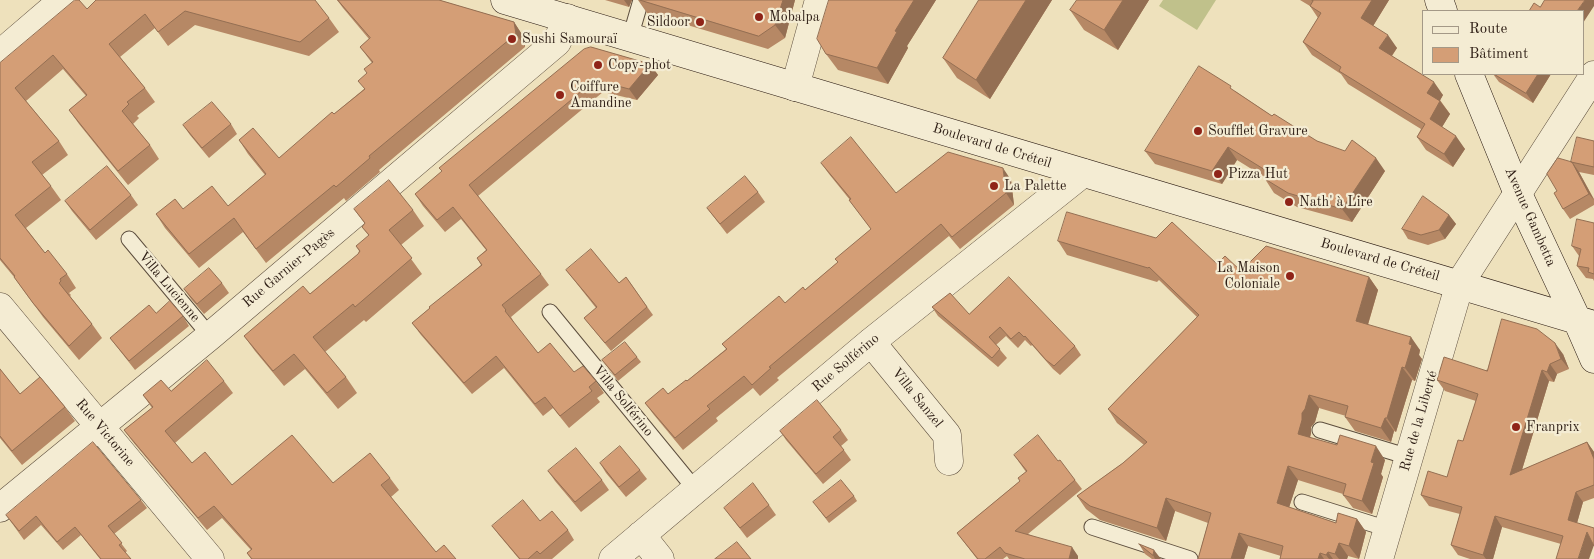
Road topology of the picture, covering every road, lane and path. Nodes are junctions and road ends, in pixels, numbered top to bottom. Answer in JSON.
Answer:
{"nodes":[{"id":1,"x":64,"y":0,"type":"edge"},
{"id":2,"x":505,"y":0,"type":"edge"},
{"id":3,"x":641,"y":0,"type":"edge"},
{"id":4,"x":819,"y":0,"type":"edge"},
{"id":5,"x":567,"y":18,"type":"junction"},
{"id":6,"x":630,"y":38,"type":"junction"},
{"id":7,"x":0,"y":54,"type":"edge"},
{"id":8,"x":1469,"y":75,"type":"edge"},
{"id":9,"x":1594,"y":75,"type":"edge"},
{"id":10,"x":795,"y":87,"type":"junction"},
{"id":11,"x":1083,"y":173,"type":"junction"},
{"id":12,"x":1518,"y":194,"type":"junction"},
{"id":13,"x":129,"y":239,"type":"dead end"},
{"id":14,"x":1460,"y":284,"type":"junction"},
{"id":15,"x":0,"y":307,"type":"edge"},
{"id":16,"x":550,"y":312,"type":"dead end"},
{"id":17,"x":1586,"y":322,"type":"edge"},
{"id":18,"x":210,"y":336,"type":"junction"},
{"id":19,"x":871,"y":342,"type":"junction"},
{"id":20,"x":1594,"y":359,"type":"edge"},
{"id":21,"x":99,"y":426,"type":"junction"},
{"id":22,"x":1320,"y":430,"type":"dead end"},
{"id":23,"x":1409,"y":457,"type":"junction"},
{"id":24,"x":949,"y":461,"type":"dead end"},
{"id":25,"x":695,"y":489,"type":"junction"},
{"id":26,"x":1302,"y":502,"type":"dead end"},
{"id":27,"x":0,"y":508,"type":"edge"},
{"id":28,"x":1092,"y":527,"type":"dead end"},
{"id":29,"x":1388,"y":529,"type":"junction"},
{"id":30,"x":640,"y":535,"type":"junction"},
{"id":31,"x":210,"y":559,"type":"edge"},
{"id":32,"x":613,"y":559,"type":"edge"},
{"id":33,"x":660,"y":559,"type":"edge"},
{"id":34,"x":1190,"y":559,"type":"edge"},
{"id":35,"x":1379,"y":559,"type":"edge"}],
"edges":[{"from":1,"to":7,"type":"street"},
{"from":2,"to":5,"type":"street","name":"Boulevard de Créteil"},
{"from":3,"to":6,"type":"lane"},
{"from":4,"to":10,"type":"street"},
{"from":5,"to":6,"type":"street","name":"Boulevard de Créteil"},
{"from":5,"to":18,"type":"street","name":"Rue Garnier-Pagès"},
{"from":6,"to":10,"type":"street","name":"Boulevard de Créteil"},
{"from":8,"to":12,"type":"street","name":"Avenue Gambetta"},
{"from":9,"to":12,"type":"street","name":"Rue de la Liberté"},
{"from":10,"to":11,"type":"street","name":"Boulevard de Créteil"},
{"from":11,"to":14,"type":"street","name":"Boulevard de Créteil"},
{"from":11,"to":19,"type":"street","name":"Rue Solférino"},
{"from":12,"to":14,"type":"street","name":"Rue de la Liberté"},
{"from":12,"to":17,"type":"street","name":"Avenue Gambetta"},
{"from":13,"to":18,"type":"lane","name":"Villa Lucienne"},
{"from":14,"to":17,"type":"street","name":"Boulevard de Créteil"},
{"from":14,"to":23,"type":"street","name":"Rue de la Liberté"},
{"from":15,"to":21,"type":"street","name":"Rue Victorine"},
{"from":16,"to":25,"type":"lane","name":"Villa Solférino"},
{"from":17,"to":20,"type":"street","name":"Avenue Gambetta"},
{"from":18,"to":21,"type":"street","name":"Rue Garnier-Pagès"},
{"from":19,"to":24,"type":"street","name":"Villa Sanzel"},
{"from":19,"to":25,"type":"street","name":"Rue Solférino"},
{"from":21,"to":27,"type":"street","name":"Rue Garnier-Pagès"},
{"from":21,"to":31,"type":"street","name":"Rue Victorine"},
{"from":22,"to":23,"type":"lane"},
{"from":23,"to":29,"type":"street","name":"Rue de la Liberté"},
{"from":25,"to":30,"type":"street","name":"Rue Solférino"},
{"from":26,"to":29,"type":"lane"},
{"from":28,"to":34,"type":"lane"},
{"from":29,"to":35,"type":"street","name":"Rue de la Liberté"},
{"from":30,"to":32,"type":"street","name":"Rue Solférino"},
{"from":30,"to":33,"type":"street"}]}
